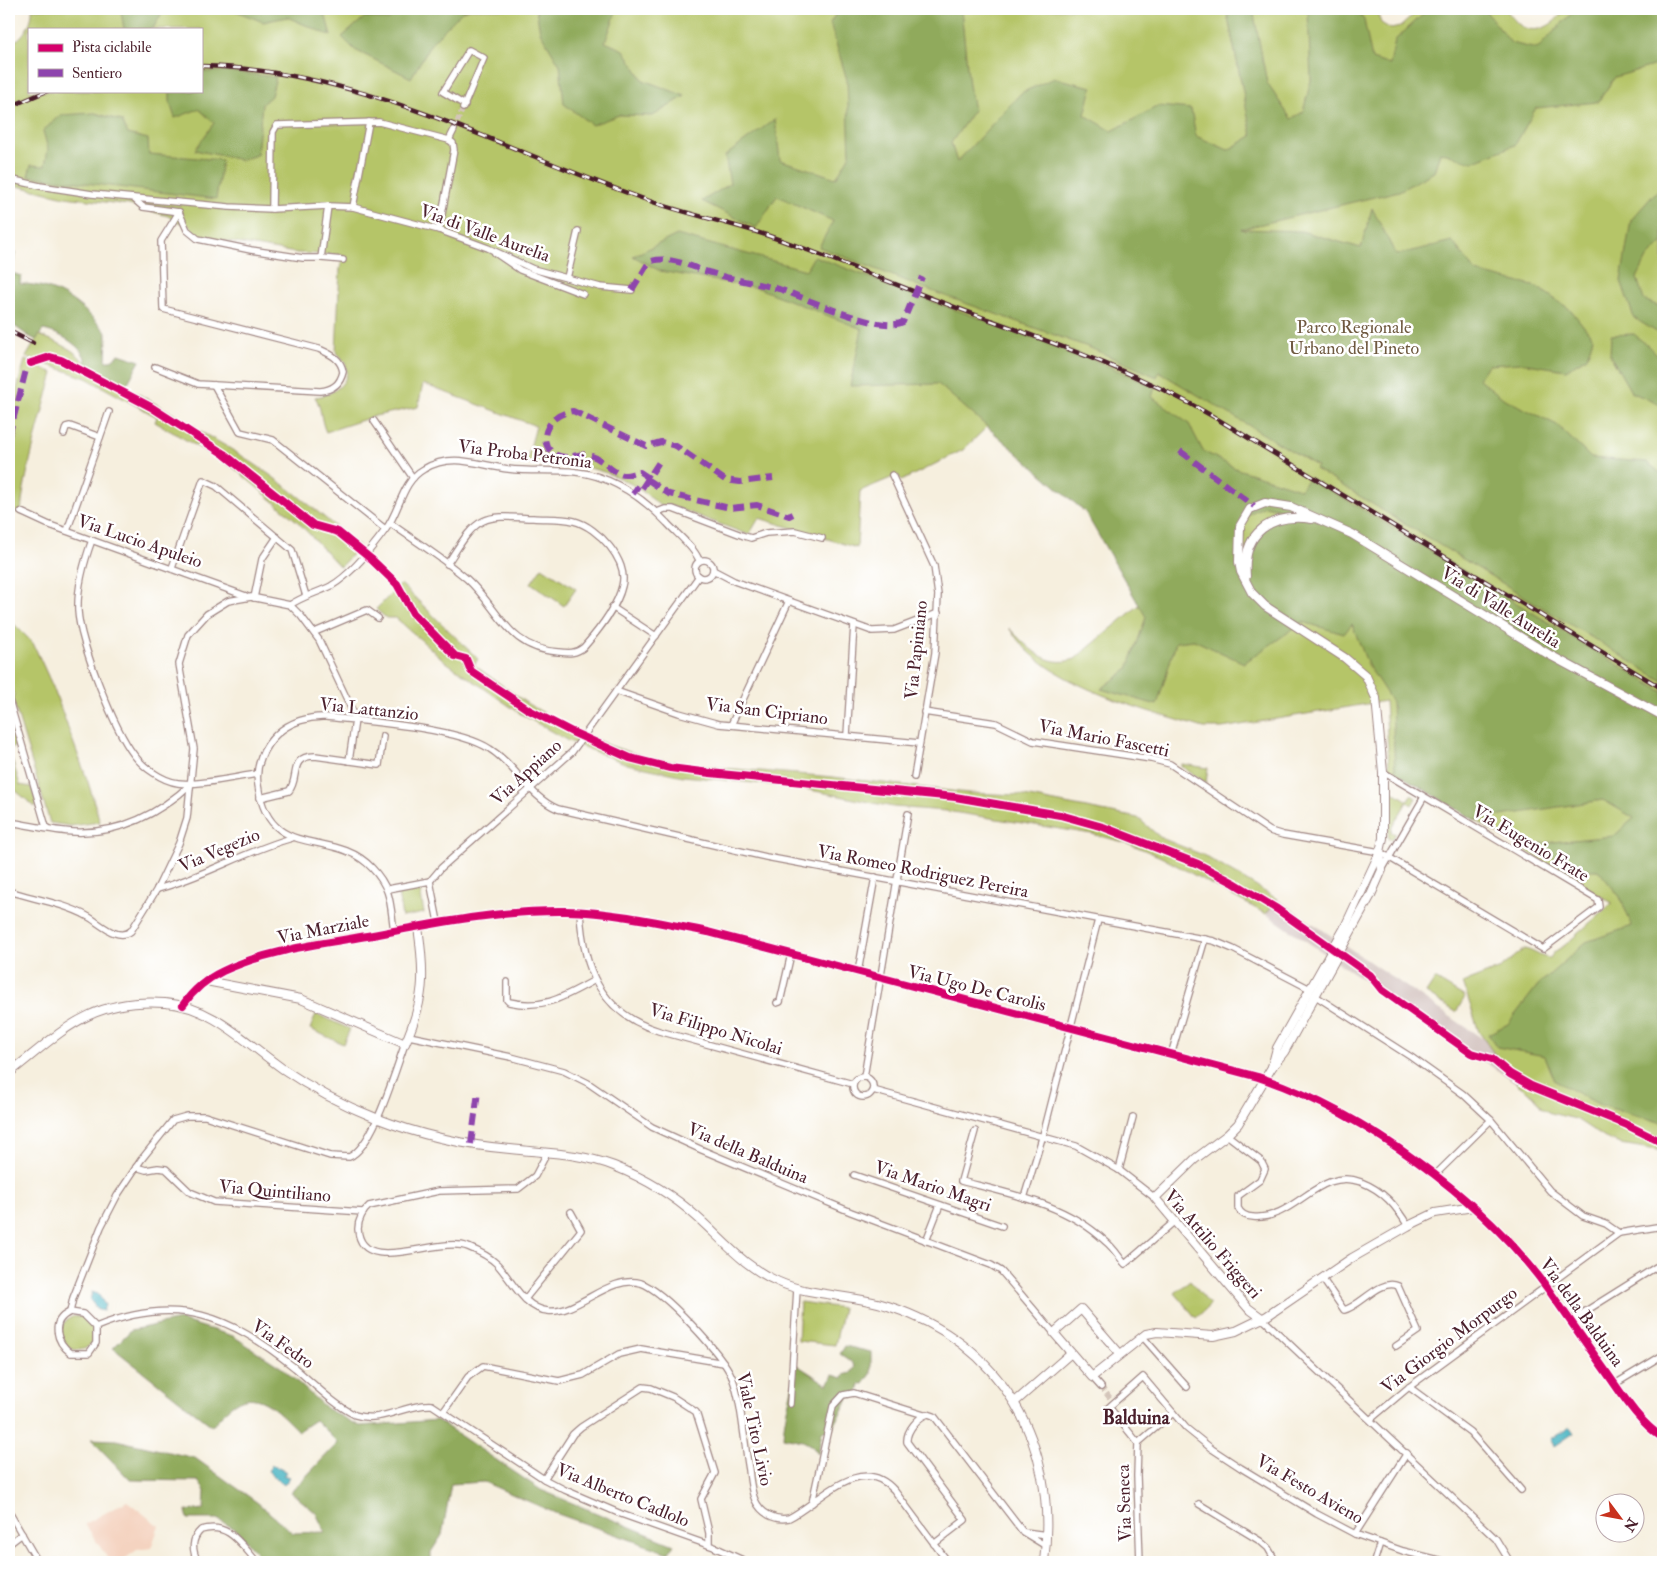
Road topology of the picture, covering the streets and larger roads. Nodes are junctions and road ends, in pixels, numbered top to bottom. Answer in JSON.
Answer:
{"nodes":[{"id":1,"x":464,"y":106,"type":"joint"},
{"id":2,"x":369,"y":122,"type":"junction"},
{"id":3,"x":454,"y":130,"type":"tunnel mouth"},
{"id":4,"x":449,"y":140,"type":"junction"},
{"id":5,"x":9,"y":178,"type":"edge"},
{"id":6,"x":133,"y":198,"type":"junction"},
{"id":7,"x":328,"y":206,"type":"junction"},
{"id":8,"x":353,"y":207,"type":"junction"},
{"id":9,"x":272,"y":209,"type":"junction"},
{"id":10,"x":179,"y":212,"type":"junction"},
{"id":11,"x":439,"y":230,"type":"junction"},
{"id":12,"x":578,"y":231,"type":"dead end"},
{"id":13,"x":488,"y":248,"type":"junction"},
{"id":14,"x":322,"y":258,"type":"junction"},
{"id":15,"x":343,"y":260,"type":"dead end"},
{"id":16,"x":567,"y":278,"type":"junction"},
{"id":17,"x":632,"y":290,"type":"dead end"},
{"id":18,"x":583,"y":294,"type":"dead end"},
{"id":19,"x":155,"y":367,"type":"dead end"},
{"id":20,"x":214,"y":385,"type":"junction"},
{"id":21,"x":108,"y":412,"type":"dead end"},
{"id":22,"x":374,"y":421,"type":"dead end"},
{"id":23,"x":64,"y":434,"type":"dead end"},
{"id":24,"x":100,"y":436,"type":"junction"},
{"id":25,"x":892,"y":475,"type":"dead end"},
{"id":26,"x":413,"y":478,"type":"junction"},
{"id":27,"x":21,"y":512,"type":"dead end"},
{"id":28,"x":657,"y":512,"type":"junction"},
{"id":29,"x":1324,"y":521,"type":"junction"},
{"id":30,"x":390,"y":523,"type":"junction"},
{"id":31,"x":385,"y":529,"type":"junction"},
{"id":32,"x":67,"y":531,"type":"junction"},
{"id":33,"x":277,"y":537,"type":"junction"},
{"id":34,"x":822,"y":538,"type":"dead end"},
{"id":35,"x":92,"y":540,"type":"junction"},
{"id":36,"x":699,"y":560,"type":"junction"},
{"id":37,"x":447,"y":564,"type":"junction"},
{"id":38,"x":172,"y":568,"type":"junction"},
{"id":39,"x":713,"y":570,"type":"junction"},
{"id":40,"x":698,"y":576,"type":"junction"},
{"id":41,"x":1248,"y":585,"type":"junction"},
{"id":42,"x":306,"y":596,"type":"junction"},
{"id":43,"x":252,"y":598,"type":"junction"},
{"id":44,"x":788,"y":601,"type":"junction"},
{"id":45,"x":290,"y":604,"type":"junction"},
{"id":46,"x":612,"y":607,"type":"junction"},
{"id":47,"x":938,"y":613,"type":"junction"},
{"id":48,"x":378,"y":618,"type":"dead end"},
{"id":49,"x":854,"y":625,"type":"junction"},
{"id":50,"x":315,"y":632,"type":"junction"},
{"id":51,"x":656,"y":636,"type":"junction"},
{"id":52,"x":616,"y":692,"type":"junction"},
{"id":53,"x":9,"y":700,"type":"edge"},
{"id":54,"x":924,"y":712,"type":"junction"},
{"id":55,"x":1663,"y":716,"type":"edge"},
{"id":56,"x":355,"y":720,"type":"junction"},
{"id":57,"x":731,"y":725,"type":"junction"},
{"id":58,"x":846,"y":735,"type":"junction"},
{"id":59,"x":384,"y":736,"type":"dead end"},
{"id":60,"x":919,"y":743,"type":"junction"},
{"id":61,"x":349,"y":761,"type":"junction"},
{"id":62,"x":1383,"y":772,"type":"junction"},
{"id":63,"x":257,"y":774,"type":"junction"},
{"id":64,"x":914,"y":777,"type":"dead end"},
{"id":65,"x":192,"y":783,"type":"junction"},
{"id":66,"x":530,"y":788,"type":"junction"},
{"id":67,"x":1424,"y":797,"type":"junction"},
{"id":68,"x":260,"y":798,"type":"junction"},
{"id":69,"x":908,"y":814,"type":"dead end"},
{"id":70,"x":9,"y":822,"type":"edge"},
{"id":71,"x":46,"y":828,"type":"junction"},
{"id":72,"x":292,"y":838,"type":"junction"},
{"id":73,"x":1380,"y":852,"type":"junction"},
{"id":74,"x":1389,"y":858,"type":"junction"},
{"id":75,"x":1382,"y":870,"type":"junction"},
{"id":76,"x":876,"y":877,"type":"junction"},
{"id":77,"x":430,"y":881,"type":"junction"},
{"id":78,"x":897,"y":882,"type":"junction"},
{"id":79,"x":157,"y":889,"type":"junction"},
{"id":80,"x":388,"y":889,"type":"junction"},
{"id":81,"x":9,"y":891,"type":"edge"},
{"id":82,"x":580,"y":912,"type":"junction"},
{"id":83,"x":1098,"y":920,"type":"junction"},
{"id":84,"x":438,"y":922,"type":"junction"},
{"id":85,"x":418,"y":926,"type":"junction"},
{"id":86,"x":394,"y":931,"type":"junction"},
{"id":87,"x":1205,"y":939,"type":"junction"},
{"id":88,"x":1339,"y":945,"type":"junction"},
{"id":89,"x":791,"y":954,"type":"junction"},
{"id":90,"x":858,"y":972,"type":"junction"},
{"id":91,"x":881,"y":978,"type":"junction"},
{"id":92,"x":595,"y":980,"type":"junction"},
{"id":93,"x":206,"y":981,"type":"junction"},
{"id":94,"x":507,"y":982,"type":"dead end"},
{"id":95,"x":1312,"y":992,"type":"junction"},
{"id":96,"x":777,"y":1003,"type":"dead end"},
{"id":97,"x":184,"y":1005,"type":"junction"},
{"id":98,"x":1071,"y":1027,"type":"junction"},
{"id":99,"x":409,"y":1036,"type":"junction"},
{"id":100,"x":406,"y":1044,"type":"junction"},
{"id":101,"x":1171,"y":1055,"type":"junction"},
{"id":102,"x":9,"y":1073,"type":"edge"},
{"id":103,"x":864,"y":1077,"type":"junction"},
{"id":104,"x":1265,"y":1080,"type":"junction"},
{"id":105,"x":854,"y":1084,"type":"junction"},
{"id":106,"x":873,"y":1090,"type":"junction"},
{"id":107,"x":1133,"y":1117,"type":"dead end"},
{"id":108,"x":377,"y":1119,"type":"junction"},
{"id":109,"x":1491,"y":1120,"type":"junction"},
{"id":110,"x":975,"y":1131,"type":"dead end"},
{"id":111,"x":1227,"y":1135,"type":"junction"},
{"id":112,"x":1043,"y":1136,"type":"junction"},
{"id":113,"x":547,"y":1152,"type":"junction"},
{"id":114,"x":136,"y":1167,"type":"junction"},
{"id":115,"x":1119,"y":1170,"type":"junction"},
{"id":116,"x":854,"y":1175,"type":"dead end"},
{"id":117,"x":1436,"y":1175,"type":"junction"},
{"id":118,"x":9,"y":1189,"type":"edge"},
{"id":119,"x":1024,"y":1198,"type":"junction"},
{"id":120,"x":1155,"y":1198,"type":"junction"},
{"id":121,"x":940,"y":1205,"type":"junction"},
{"id":122,"x":1473,"y":1207,"type":"junction"},
{"id":123,"x":363,"y":1212,"type":"junction"},
{"id":124,"x":571,"y":1212,"type":"dead end"},
{"id":125,"x":9,"y":1214,"type":"edge"},
{"id":126,"x":1175,"y":1221,"type":"junction"},
{"id":127,"x":1002,"y":1226,"type":"dead end"},
{"id":128,"x":1408,"y":1226,"type":"junction"},
{"id":129,"x":1663,"y":1226,"type":"edge"},
{"id":130,"x":1619,"y":1233,"type":"junction"},
{"id":131,"x":926,"y":1242,"type":"junction"},
{"id":132,"x":1656,"y":1267,"type":"dead end"},
{"id":133,"x":1322,"y":1278,"type":"junction"},
{"id":134,"x":1546,"y":1286,"type":"junction"},
{"id":135,"x":797,"y":1289,"type":"junction"},
{"id":136,"x":525,"y":1299,"type":"junction"},
{"id":137,"x":70,"y":1312,"type":"junction"},
{"id":138,"x":1263,"y":1319,"type":"junction"},
{"id":139,"x":1570,"y":1321,"type":"junction"},
{"id":140,"x":96,"y":1327,"type":"junction"},
{"id":141,"x":1054,"y":1333,"type":"junction"},
{"id":142,"x":1142,"y":1336,"type":"junction"},
{"id":143,"x":1396,"y":1346,"type":"dead end"},
{"id":144,"x":1071,"y":1353,"type":"junction"},
{"id":145,"x":1120,"y":1354,"type":"junction"},
{"id":146,"x":1663,"y":1355,"type":"edge"},
{"id":147,"x":724,"y":1363,"type":"junction"},
{"id":148,"x":1092,"y":1377,"type":"junction"},
{"id":149,"x":1615,"y":1384,"type":"junction"},
{"id":150,"x":1101,"y":1387,"type":"tunnel mouth"},
{"id":151,"x":1187,"y":1387,"type":"dead end"},
{"id":152,"x":1409,"y":1387,"type":"junction"},
{"id":153,"x":1015,"y":1402,"type":"junction"},
{"id":154,"x":790,"y":1404,"type":"dead end"},
{"id":155,"x":444,"y":1411,"type":"junction"},
{"id":156,"x":1173,"y":1413,"type":"junction"},
{"id":157,"x":924,"y":1415,"type":"junction"},
{"id":158,"x":1372,"y":1419,"type":"junction"},
{"id":159,"x":1662,"y":1435,"type":"edge"},
{"id":160,"x":1138,"y":1443,"type":"junction"},
{"id":161,"x":1407,"y":1453,"type":"junction"},
{"id":162,"x":544,"y":1479,"type":"junction"},
{"id":163,"x":1521,"y":1490,"type":"dead end"},
{"id":164,"x":812,"y":1503,"type":"junction"},
{"id":165,"x":1199,"y":1504,"type":"dead end"},
{"id":166,"x":9,"y":1512,"type":"edge"},
{"id":167,"x":1023,"y":1532,"type":"junction"},
{"id":168,"x":22,"y":1534,"type":"junction"},
{"id":169,"x":1356,"y":1534,"type":"junction"},
{"id":170,"x":1047,"y":1535,"type":"junction"},
{"id":171,"x":9,"y":1544,"type":"edge"},
{"id":172,"x":934,"y":1544,"type":"junction"},
{"id":173,"x":1380,"y":1544,"type":"junction"},
{"id":174,"x":709,"y":1545,"type":"junction"},
{"id":175,"x":1046,"y":1546,"type":"junction"},
{"id":176,"x":38,"y":1562,"type":"edge"},
{"id":177,"x":198,"y":1562,"type":"edge"},
{"id":178,"x":257,"y":1562,"type":"edge"},
{"id":179,"x":747,"y":1562,"type":"edge"},
{"id":180,"x":948,"y":1562,"type":"edge"},
{"id":181,"x":1044,"y":1562,"type":"edge"},
{"id":182,"x":1140,"y":1562,"type":"edge"},
{"id":183,"x":1276,"y":1562,"type":"edge"},
{"id":184,"x":1374,"y":1562,"type":"edge"},
{"id":185,"x":1447,"y":1562,"type":"edge"},
{"id":186,"x":1510,"y":1562,"type":"edge"}],
"edges":[{"from":1,"to":1,"type":"street"},
{"from":2,"to":4,"type":"street"},
{"from":2,"to":8,"type":"street"},
{"from":2,"to":9,"type":"street"},
{"from":3,"to":4,"type":"street"},
{"from":4,"to":11,"type":"street"},
{"from":5,"to":6,"type":"street","name":"Via di Valle Aurelia"},
{"from":6,"to":9,"type":"street","name":"Via di Valle Aurelia"},
{"from":6,"to":10,"type":"street","name":"Via di Valle Aurelia"},
{"from":7,"to":8,"type":"street","name":"Via di Valle Aurelia"},
{"from":7,"to":9,"type":"street","name":"Via di Valle Aurelia"},
{"from":7,"to":14,"type":"street"},
{"from":8,"to":11,"type":"street","name":"Via di Valle Aurelia"},
{"from":10,"to":14,"type":"street"},
{"from":10,"to":20,"type":"street"},
{"from":11,"to":13,"type":"street","name":"Via di Valle Aurelia"},
{"from":12,"to":16,"type":"street"},
{"from":13,"to":16,"type":"street","name":"Via di Valle Aurelia"},
{"from":13,"to":18,"type":"street"},
{"from":14,"to":15,"type":"street"},
{"from":16,"to":17,"type":"street","name":"Via di Valle Aurelia"},
{"from":19,"to":20,"type":"street"},
{"from":20,"to":31,"type":"street"},
{"from":21,"to":24,"type":"street"},
{"from":22,"to":26,"type":"street"},
{"from":23,"to":24,"type":"street"},
{"from":24,"to":32,"type":"street"},
{"from":25,"to":47,"type":"street","name":"Via Papiniano"},
{"from":26,"to":28,"type":"street","name":"Via Proba Petronia"},
{"from":26,"to":30,"type":"street"},
{"from":27,"to":32,"type":"street","name":"Via Lucio Apuleio"},
{"from":28,"to":34,"type":"street"},
{"from":28,"to":36,"type":"street","name":"Via Proba Petronia"},
{"from":29,"to":41,"type":"street","name":"Via di Valle Aurelia"},
{"from":29,"to":41,"type":"street","name":"Via di Valle Aurelia"},
{"from":29,"to":55,"type":"street","name":"Via di Valle Aurelia"},
{"from":30,"to":31,"type":"street"},
{"from":30,"to":37,"type":"street"},
{"from":31,"to":42,"type":"street"},
{"from":32,"to":35,"type":"street","name":"Via Lucio Apuleio"},
{"from":33,"to":38,"type":"street"},
{"from":33,"to":42,"type":"street"},
{"from":33,"to":43,"type":"street"},
{"from":35,"to":38,"type":"street","name":"Via Lucio Apuleio"},
{"from":35,"to":65,"type":"street"},
{"from":36,"to":39,"type":"street"},
{"from":36,"to":40,"type":"street"},
{"from":37,"to":46,"type":"street"},
{"from":37,"to":46,"type":"street"},
{"from":38,"to":43,"type":"street","name":"Via Lucio Apuleio"},
{"from":39,"to":40,"type":"street"},
{"from":39,"to":44,"type":"street"},
{"from":40,"to":51,"type":"street","name":"Via Appiano"},
{"from":41,"to":62,"type":"street"},
{"from":42,"to":45,"type":"street"},
{"from":43,"to":45,"type":"street"},
{"from":43,"to":65,"type":"street"},
{"from":44,"to":49,"type":"street"},
{"from":44,"to":57,"type":"street"},
{"from":45,"to":50,"type":"street"},
{"from":46,"to":51,"type":"street"},
{"from":47,"to":49,"type":"street"},
{"from":47,"to":54,"type":"street","name":"Via Papiniano"},
{"from":48,"to":50,"type":"street"},
{"from":49,"to":58,"type":"street"},
{"from":50,"to":56,"type":"street"},
{"from":51,"to":52,"type":"street","name":"Via Appiano"},
{"from":52,"to":57,"type":"street","name":"Via San Cipriano"},
{"from":52,"to":66,"type":"street","name":"Via Appiano"},
{"from":53,"to":71,"type":"street"},
{"from":54,"to":60,"type":"street","name":"Via Papiniano"},
{"from":54,"to":73,"type":"street","name":"Via Mario Fascetti"},
{"from":56,"to":61,"type":"street"},
{"from":56,"to":63,"type":"street","name":"Via Lattanzio"},
{"from":56,"to":66,"type":"street","name":"Via Lattanzio"},
{"from":57,"to":58,"type":"street","name":"Via San Cipriano"},
{"from":58,"to":60,"type":"street","name":"Via San Cipriano"},
{"from":59,"to":61,"type":"street"},
{"from":60,"to":64,"type":"street","name":"Via Papiniano"},
{"from":61,"to":68,"type":"street"},
{"from":62,"to":67,"type":"street","name":"Via Eugenio Frate"},
{"from":62,"to":73,"type":"street"},
{"from":63,"to":65,"type":"street"},
{"from":63,"to":68,"type":"street","name":"Via Lattanzio"},
{"from":65,"to":71,"type":"street"},
{"from":65,"to":79,"type":"street"},
{"from":66,"to":76,"type":"street","name":"Via Romeo Rodriguez Pereira"},
{"from":66,"to":77,"type":"street","name":"Via Appiano"},
{"from":67,"to":74,"type":"street"},
{"from":67,"to":74,"type":"street","name":"Via Eugenio Frate"},
{"from":68,"to":72,"type":"street","name":"Via Lattanzio"},
{"from":69,"to":78,"type":"street"},
{"from":70,"to":71,"type":"street"},
{"from":72,"to":79,"type":"street","name":"Via Vegezio"},
{"from":72,"to":80,"type":"street","name":"Via Lattanzio"},
{"from":73,"to":74,"type":"street"},
{"from":73,"to":75,"type":"street"},
{"from":73,"to":88,"type":"street"},
{"from":74,"to":75,"type":"street"},
{"from":75,"to":88,"type":"street"},
{"from":76,"to":78,"type":"street","name":"Via Romeo Rodriguez Pereira"},
{"from":76,"to":90,"type":"street"},
{"from":77,"to":80,"type":"street"},
{"from":77,"to":84,"type":"street"},
{"from":78,"to":83,"type":"street","name":"Via Romeo Rodriguez Pereira"},
{"from":78,"to":91,"type":"street"},
{"from":79,"to":81,"type":"street"},
{"from":80,"to":86,"type":"street"},
{"from":82,"to":84,"type":"street","name":"Via Ugo De Carolis"},
{"from":82,"to":89,"type":"street","name":"Via Ugo De Carolis"},
{"from":82,"to":92,"type":"street","name":"Via Filippo Nicolai"},
{"from":83,"to":87,"type":"street","name":"Via Romeo Rodriguez Pereira"},
{"from":83,"to":98,"type":"street"},
{"from":84,"to":85,"type":"street","name":"Via Ugo De Carolis"},
{"from":85,"to":86,"type":"street","name":"Via Marziale"},
{"from":85,"to":99,"type":"street"},
{"from":86,"to":93,"type":"street","name":"Via Marziale"},
{"from":87,"to":95,"type":"street","name":"Via Romeo Rodriguez Pereira"},
{"from":87,"to":101,"type":"street"},
{"from":88,"to":95,"type":"street"},
{"from":89,"to":90,"type":"street","name":"Via Ugo De Carolis"},
{"from":89,"to":96,"type":"street"},
{"from":90,"to":91,"type":"street","name":"Via Ugo De Carolis"},
{"from":91,"to":98,"type":"street","name":"Via Ugo De Carolis"},
{"from":91,"to":103,"type":"street"},
{"from":92,"to":94,"type":"street"},
{"from":92,"to":105,"type":"street","name":"Via Filippo Nicolai"},
{"from":93,"to":97,"type":"street","name":"Via Marziale"},
{"from":93,"to":100,"type":"street"},
{"from":95,"to":104,"type":"street"},
{"from":95,"to":109,"type":"street","name":"Via Romeo Rodriguez Pereira"},
{"from":97,"to":102,"type":"street"},
{"from":97,"to":108,"type":"street"},
{"from":98,"to":101,"type":"street","name":"Via Ugo De Carolis"},
{"from":98,"to":112,"type":"street"},
{"from":99,"to":100,"type":"street"},
{"from":99,"to":131,"type":"street","name":"Via della Balduina"},
{"from":100,"to":108,"type":"street"},
{"from":101,"to":104,"type":"street","name":"Via Ugo De Carolis"},
{"from":103,"to":105,"type":"street"},
{"from":103,"to":106,"type":"street"},
{"from":104,"to":111,"type":"street"},
{"from":104,"to":117,"type":"street","name":"Via Ugo De Carolis"},
{"from":105,"to":106,"type":"street"},
{"from":106,"to":112,"type":"street","name":"Via Attilio Friggeri"},
{"from":107,"to":115,"type":"street"},
{"from":108,"to":113,"type":"street"},
{"from":108,"to":114,"type":"street"},
{"from":109,"to":117,"type":"street"},
{"from":109,"to":130,"type":"street","name":"Via Romeo Rodriguez Pereira"},
{"from":110,"to":119,"type":"street"},
{"from":111,"to":120,"type":"street"},
{"from":111,"to":128,"type":"street"},
{"from":112,"to":115,"type":"street","name":"Via Attilio Friggeri"},
{"from":112,"to":119,"type":"street"},
{"from":113,"to":123,"type":"street"},
{"from":113,"to":135,"type":"street"},
{"from":114,"to":123,"type":"street","name":"Via Quintiliano"},
{"from":114,"to":137,"type":"street"},
{"from":115,"to":120,"type":"street","name":"Via Attilio Friggeri"},
{"from":116,"to":121,"type":"street","name":"Via Mario Magri"},
{"from":117,"to":122,"type":"street","name":"Via Ugo De Carolis"},
{"from":118,"to":125,"type":"street"},
{"from":119,"to":126,"type":"street"},
{"from":120,"to":126,"type":"street","name":"Via Attilio Friggeri"},
{"from":121,"to":127,"type":"street","name":"Via Mario Magri"},
{"from":121,"to":131,"type":"street"},
{"from":122,"to":128,"type":"street"},
{"from":122,"to":134,"type":"street","name":"Via della Balduina"},
{"from":123,"to":136,"type":"street","name":"Viale Tito Livio"},
{"from":124,"to":136,"type":"street"},
{"from":126,"to":138,"type":"street","name":"Via Attilio Friggeri"},
{"from":128,"to":133,"type":"street"},
{"from":129,"to":130,"type":"street"},
{"from":130,"to":134,"type":"street","name":"Via Giorgio Morpurgo"},
{"from":131,"to":141,"type":"street","name":"Via della Balduina"},
{"from":132,"to":139,"type":"street"},
{"from":133,"to":138,"type":"street"},
{"from":133,"to":143,"type":"street"},
{"from":134,"to":139,"type":"street","name":"Via della Balduina"},
{"from":134,"to":152,"type":"street","name":"Via Giorgio Morpurgo"},
{"from":135,"to":153,"type":"street"},
{"from":135,"to":154,"type":"street"},
{"from":136,"to":147,"type":"street","name":"Viale Tito Livio"},
{"from":137,"to":140,"type":"street"},
{"from":137,"to":140,"type":"street"},
{"from":138,"to":142,"type":"street"},
{"from":138,"to":158,"type":"street","name":"Via Attilio Friggeri"},
{"from":139,"to":149,"type":"street","name":"Via della Balduina"},
{"from":140,"to":155,"type":"street","name":"Via Fedro"},
{"from":141,"to":144,"type":"street"},
{"from":141,"to":145,"type":"street"},
{"from":142,"to":145,"type":"street"},
{"from":142,"to":151,"type":"street"},
{"from":144,"to":148,"type":"street"},
{"from":144,"to":153,"type":"street"},
{"from":145,"to":148,"type":"street"},
{"from":146,"to":149,"type":"street"},
{"from":147,"to":155,"type":"street"},
{"from":147,"to":164,"type":"street","name":"Viale Tito Livio"},
{"from":148,"to":150,"type":"street"},
{"from":149,"to":159,"type":"street","name":"Via della Balduina"},
{"from":152,"to":158,"type":"street","name":"Via Giorgio Morpurgo"},
{"from":152,"to":163,"type":"street"},
{"from":153,"to":170,"type":"street"},
{"from":155,"to":162,"type":"street","name":"Via Alberto Cadlolo"},
{"from":156,"to":160,"type":"street"},
{"from":156,"to":160,"type":"street","name":"Via Festo Avieno"},
{"from":156,"to":169,"type":"street","name":"Via Festo Avieno"},
{"from":157,"to":164,"type":"street"},
{"from":157,"to":167,"type":"street"},
{"from":157,"to":172,"type":"street"},
{"from":158,"to":161,"type":"street","name":"Via Attilio Friggeri"},
{"from":160,"to":182,"type":"street","name":"Via Seneca"},
{"from":161,"to":169,"type":"street"},
{"from":161,"to":186,"type":"street","name":"Via Attilio Friggeri"},
{"from":162,"to":174,"type":"street","name":"Via Alberto Cadlolo"},
{"from":162,"to":174,"type":"street"},
{"from":164,"to":172,"type":"street","name":"Viale Tito Livio"},
{"from":165,"to":183,"type":"street"},
{"from":166,"to":168,"type":"street"},
{"from":167,"to":170,"type":"street"},
{"from":167,"to":175,"type":"street"},
{"from":168,"to":171,"type":"street"},
{"from":168,"to":176,"type":"street"},
{"from":169,"to":173,"type":"street","name":"Via Festo Avieno"},
{"from":170,"to":175,"type":"street"},
{"from":172,"to":180,"type":"street","name":"Viale Tito Livio"},
{"from":173,"to":184,"type":"street"},
{"from":173,"to":185,"type":"street","name":"Via Festo Avieno"},
{"from":174,"to":179,"type":"street","name":"Via Alberto Cadlolo"},
{"from":175,"to":181,"type":"street"},
{"from":177,"to":178,"type":"street"}]}
